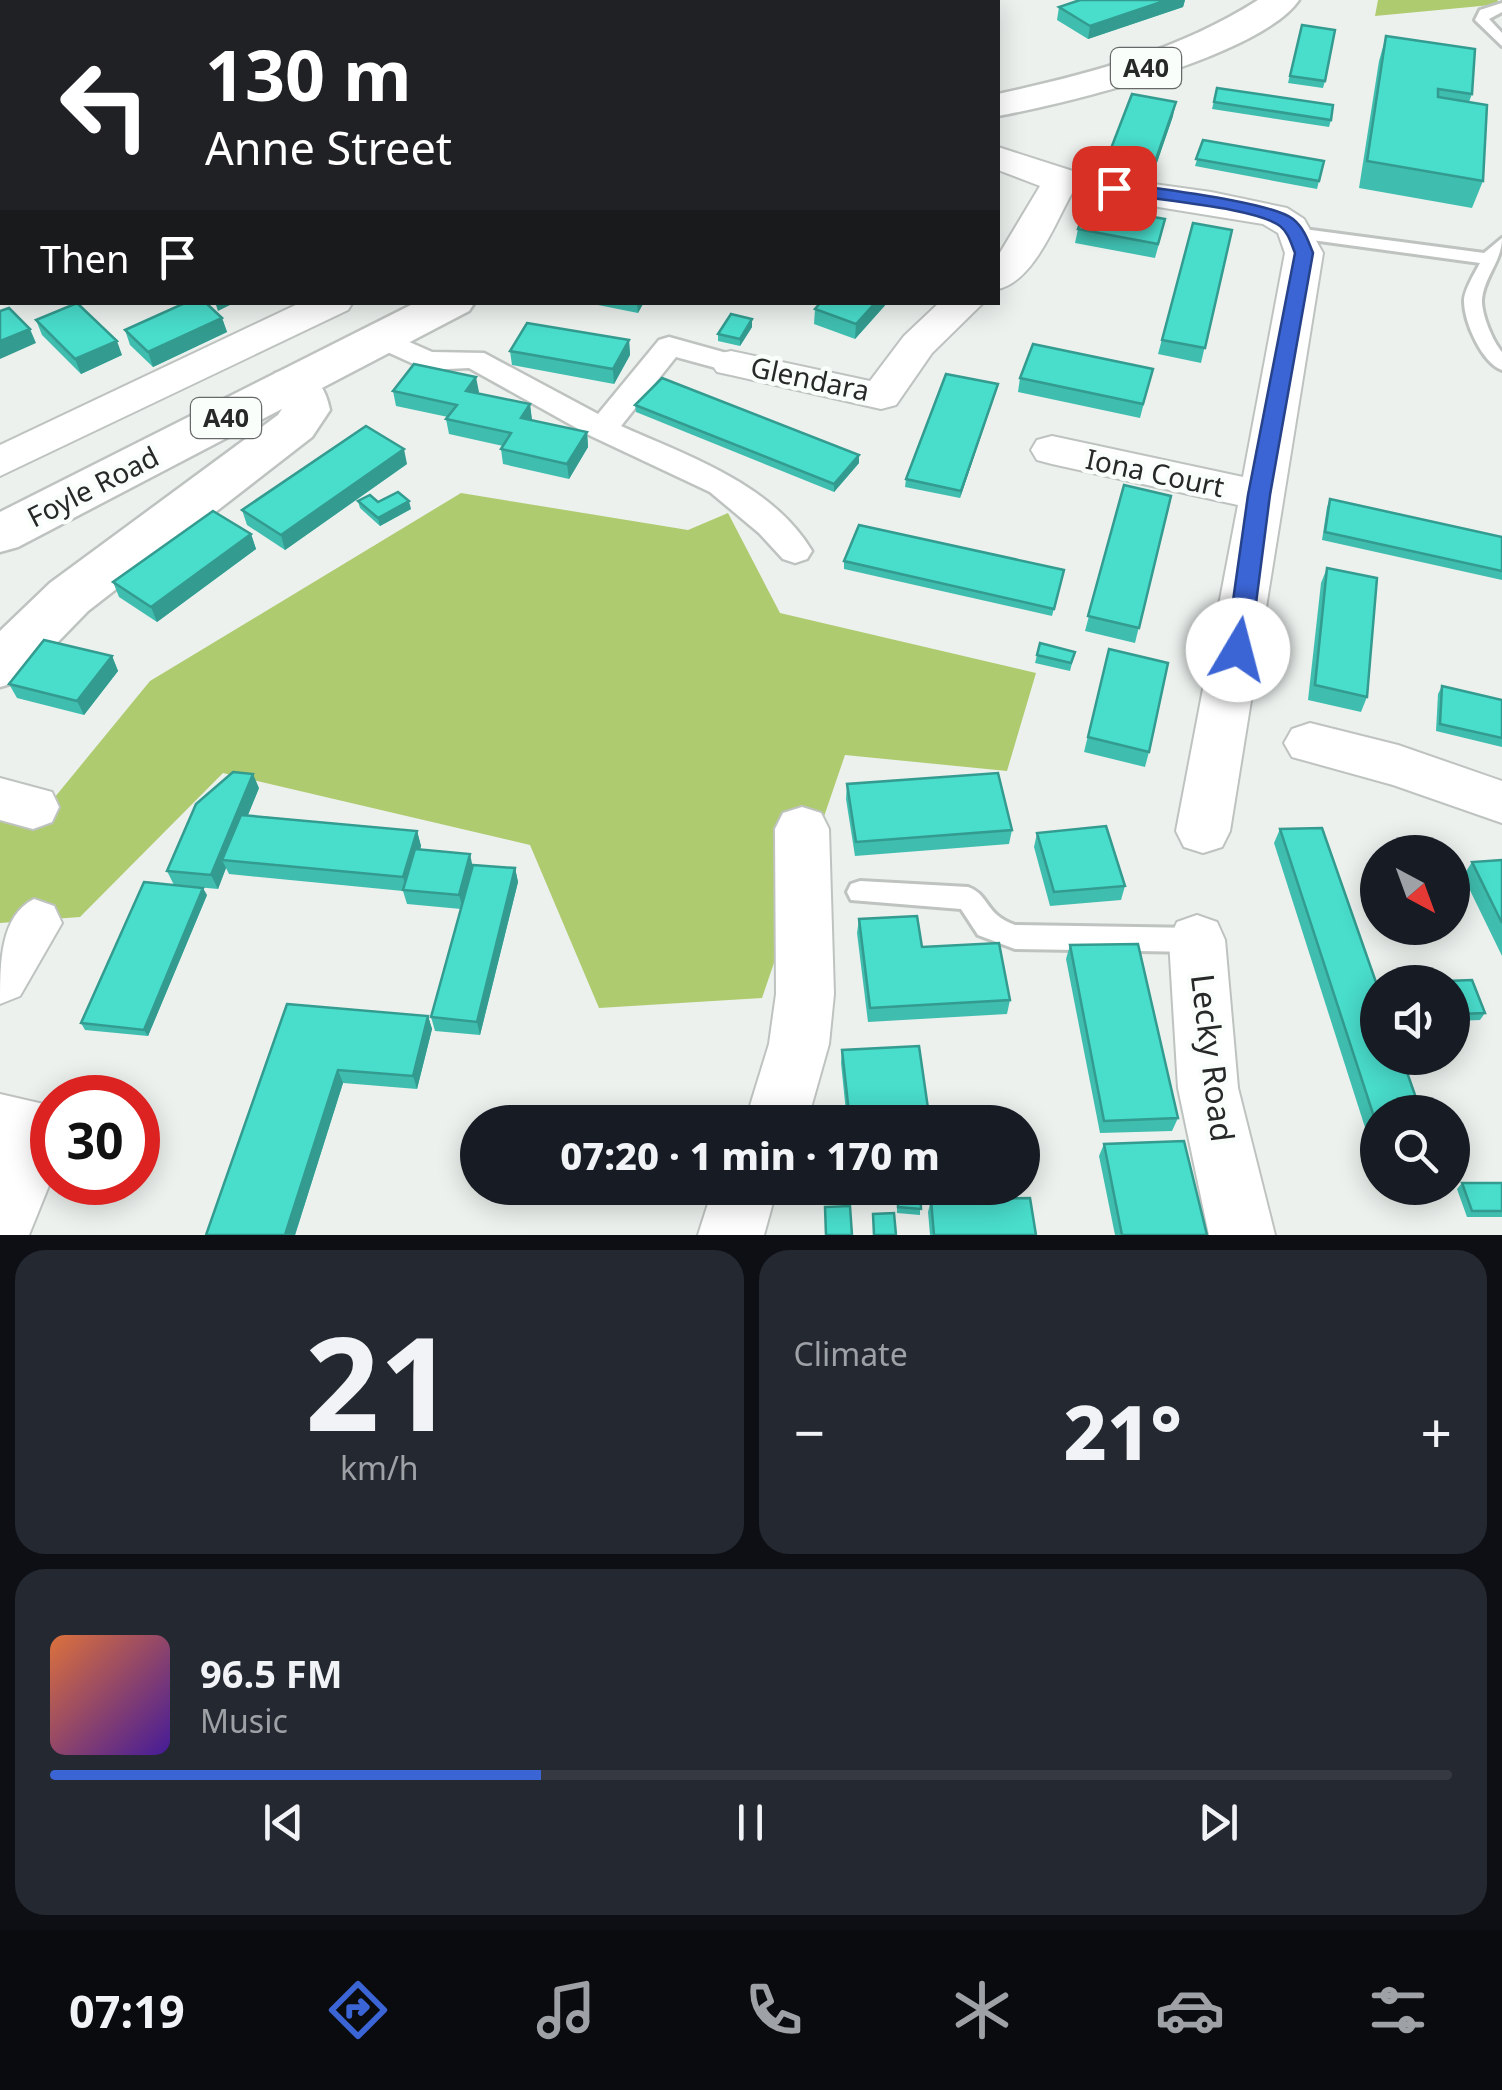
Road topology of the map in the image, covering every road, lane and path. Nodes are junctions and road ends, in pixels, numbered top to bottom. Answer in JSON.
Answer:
{"nodes":[{"id":1,"x":1282,"y":0,"type":"edge"},
{"id":2,"x":1502,"y":7,"type":"edge"},
{"id":3,"x":1502,"y":42,"type":"edge"},
{"id":4,"x":1000,"y":105,"type":"edge"},
{"id":5,"x":1000,"y":158,"type":"edge"},
{"id":6,"x":1062,"y":179,"type":"junction"},
{"id":7,"x":1296,"y":233,"type":"junction"},
{"id":8,"x":1496,"y":251,"type":"edge"},
{"id":9,"x":1004,"y":260,"type":"edge"},
{"id":10,"x":328,"y":305,"type":"edge"},
{"id":11,"x":447,"y":305,"type":"edge"},
{"id":12,"x":960,"y":305,"type":"edge"},
{"id":13,"x":382,"y":339,"type":"junction"},
{"id":14,"x":732,"y":362,"type":"joint"},
{"id":15,"x":1502,"y":364,"type":"edge"},
{"id":16,"x":292,"y":384,"type":"junction"},
{"id":17,"x":602,"y":429,"type":"junction"},
{"id":18,"x":1052,"y":450,"type":"dead end"},
{"id":19,"x":0,"y":462,"type":"edge"},
{"id":20,"x":1259,"y":495,"type":"junction"},
{"id":21,"x":1,"y":532,"type":"edge"},
{"id":22,"x":794,"y":551,"type":"dead end"},
{"id":23,"x":0,"y":666,"type":"edge"},
{"id":24,"x":1310,"y":743,"type":"dead end"},
{"id":25,"x":1502,"y":802,"type":"edge"},
{"id":26,"x":802,"y":829,"type":"dead end"},
{"id":27,"x":1202,"y":831,"type":"dead end"},
{"id":28,"x":860,"y":892,"type":"dead end"},
{"id":29,"x":34,"y":923,"type":"dead end"},
{"id":30,"x":1197,"y":940,"type":"joint"},
{"id":31,"x":0,"y":978,"type":"edge"},
{"id":32,"x":781,"y":1105,"type":"edge"},
{"id":33,"x":0,"y":1124,"type":"edge"},
{"id":34,"x":740,"y":1205,"type":"edge"},
{"id":35,"x":0,"y":1226,"type":"edge"},
{"id":36,"x":731,"y":1235,"type":"edge"},
{"id":37,"x":1242,"y":1235,"type":"edge"}],
"edges":[{"from":1,"to":4,"type":"main road","number":"A40"},
{"from":2,"to":3,"type":"lane"},
{"from":5,"to":6,"type":"street"},
{"from":6,"to":7,"type":"street"},
{"from":6,"to":9,"type":"street"},
{"from":7,"to":8,"type":"lane"},
{"from":7,"to":20,"type":"street"},
{"from":8,"to":15,"type":"lane"},
{"from":10,"to":19,"type":"street"},
{"from":11,"to":13,"type":"main road","name":"Foyle Road","number":"A40"},
{"from":12,"to":14,"type":"street","name":"Glendara"},
{"from":13,"to":16,"type":"main road","name":"Foyle Road","number":"A40"},
{"from":13,"to":17,"type":"street"},
{"from":14,"to":17,"type":"street"},
{"from":16,"to":21,"type":"main road","name":"Foyle Road","number":"A40"},
{"from":16,"to":23,"type":"main road"},
{"from":17,"to":22,"type":"street"},
{"from":18,"to":20,"type":"street","name":"Iona Court"},
{"from":20,"to":27,"type":"street"},
{"from":24,"to":25,"type":"street"},
{"from":26,"to":32,"type":"street"},
{"from":28,"to":30,"type":"lane"},
{"from":29,"to":31,"type":"street"},
{"from":30,"to":37,"type":"street","name":"Lecky Road"},
{"from":33,"to":35,"type":"street"},
{"from":34,"to":36,"type":"street"}]}
